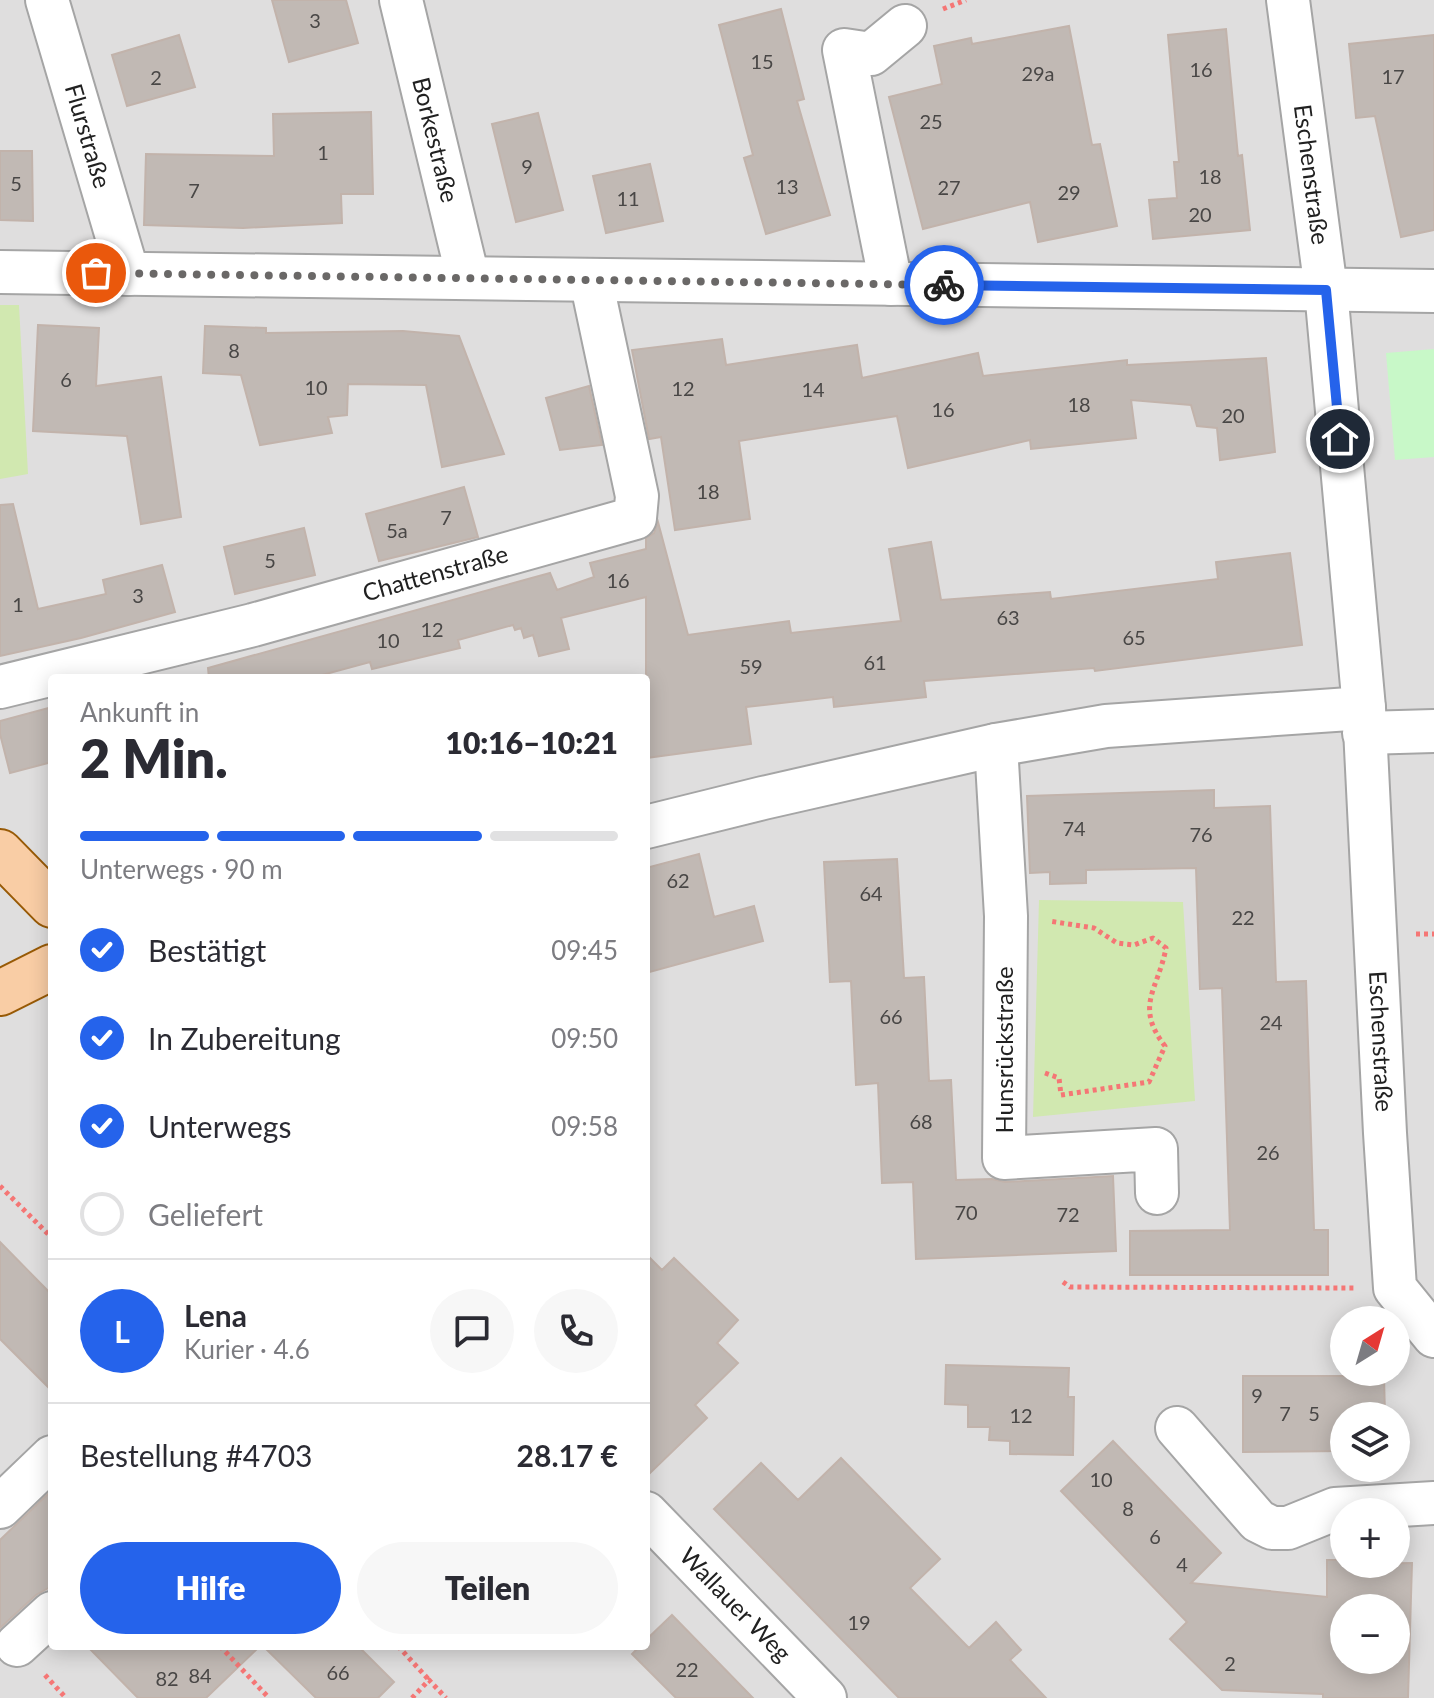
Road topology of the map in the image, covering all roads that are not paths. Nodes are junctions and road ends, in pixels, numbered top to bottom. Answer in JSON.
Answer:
{"nodes":[{"id":1,"x":47,"y":0,"type":"edge"},
{"id":2,"x":401,"y":0,"type":"edge"},
{"id":3,"x":1288,"y":0,"type":"edge"},
{"id":4,"x":905,"y":26,"type":"dead end"},
{"id":5,"x":0,"y":272,"type":"edge"},
{"id":6,"x":128,"y":274,"type":"junction"},
{"id":7,"x":468,"y":278,"type":"junction"},
{"id":8,"x":591,"y":280,"type":"junction"},
{"id":9,"x":891,"y":284,"type":"junction"},
{"id":10,"x":1326,"y":290,"type":"junction"},
{"id":11,"x":1434,"y":291,"type":"edge"},
{"id":12,"x":53,"y":674,"type":"edge"},
{"id":13,"x":48,"y":675,"type":"edge"},
{"id":14,"x":0,"y":687,"type":"edge"},
{"id":15,"x":1364,"y":721,"type":"junction"},
{"id":16,"x":1434,"y":731,"type":"edge"},
{"id":17,"x":996,"y":745,"type":"junction"},
{"id":18,"x":650,"y":826,"type":"edge"},
{"id":19,"x":0,"y":852,"type":"edge"},
{"id":20,"x":48,"y":901,"type":"edge"},
{"id":21,"x":48,"y":969,"type":"edge"},
{"id":22,"x":0,"y":993,"type":"edge"},
{"id":23,"x":1157,"y":1193,"type":"dead end"},
{"id":24,"x":1434,"y":1336,"type":"edge"},
{"id":25,"x":1177,"y":1428,"type":"dead end"},
{"id":26,"x":1434,"y":1503,"type":"edge"},
{"id":27,"x":650,"y":1517,"type":"edge"},
{"id":28,"x":48,"y":1617,"type":"edge"},
{"id":29,"x":17,"y":1645,"type":"dead end"},
{"id":30,"x":825,"y":1698,"type":"edge"}],
"edges":[{"from":1,"to":6,"type":"street","name":"Flurstraße"},
{"from":2,"to":7,"type":"street","name":"Borkestraße"},
{"from":3,"to":10,"type":"street","name":"Eschenstraße"},
{"from":4,"to":9,"type":"street"},
{"from":5,"to":6,"type":"street"},
{"from":6,"to":7,"type":"street"},
{"from":7,"to":8,"type":"street"},
{"from":8,"to":9,"type":"street"},
{"from":8,"to":12,"type":"street","name":"Chattenstraße"},
{"from":9,"to":10,"type":"street"},
{"from":10,"to":11,"type":"street"},
{"from":10,"to":15,"type":"street","name":"Eschenstraße"},
{"from":13,"to":14,"type":"street","name":"Chattenstraße"},
{"from":15,"to":16,"type":"street"},
{"from":15,"to":17,"type":"street"},
{"from":15,"to":24,"type":"street","name":"Eschenstraße"},
{"from":17,"to":18,"type":"street"},
{"from":17,"to":23,"type":"street","name":"Hunsrückstraße"},
{"from":19,"to":20,"type":"main road"},
{"from":21,"to":22,"type":"main road"},
{"from":25,"to":26,"type":"street"},
{"from":27,"to":30,"type":"street","name":"Wallauer Weg"},
{"from":28,"to":29,"type":"street"}]}
